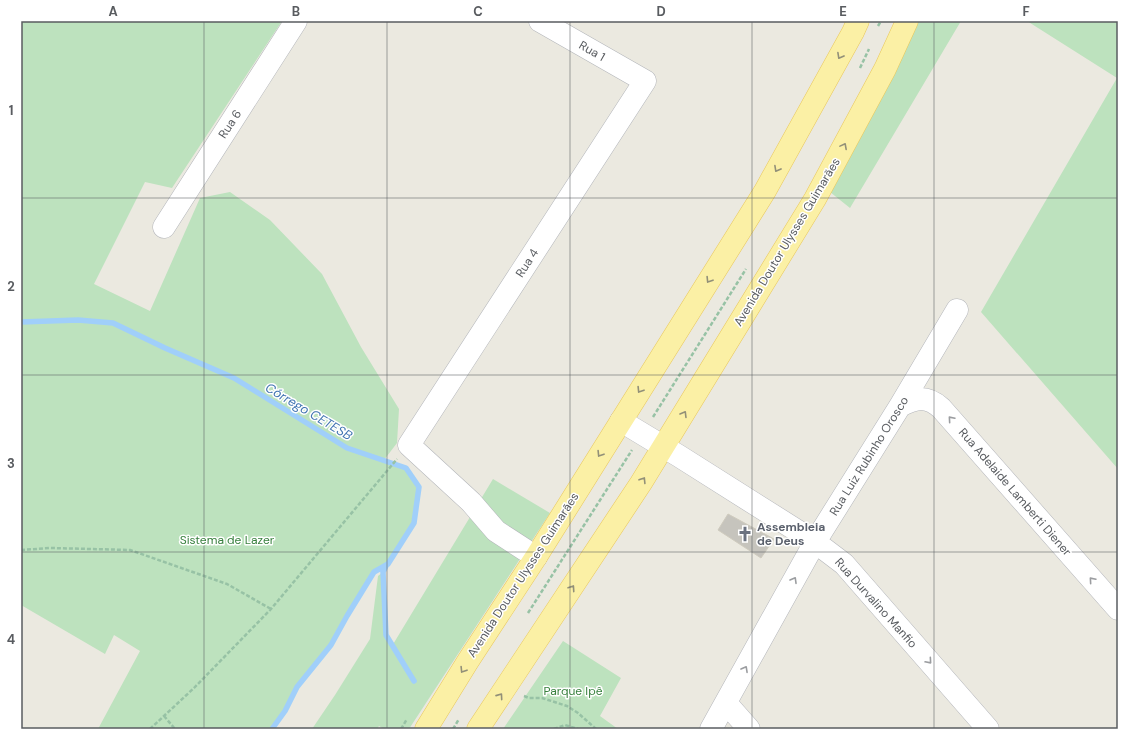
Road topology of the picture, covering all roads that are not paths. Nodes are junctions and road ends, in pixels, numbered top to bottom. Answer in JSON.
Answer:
{"nodes":[{"id":1,"x":296,"y":21,"type":"edge"},
{"id":2,"x":540,"y":21,"type":"edge"},
{"id":3,"x":868,"y":24,"type":"edge"},
{"id":4,"x":905,"y":27,"type":"edge"},
{"id":5,"x":645,"y":81,"type":"joint"},
{"id":6,"x":164,"y":228,"type":"dead end"},
{"id":7,"x":957,"y":310,"type":"dead end"},
{"id":8,"x":922,"y":369,"type":"junction"},
{"id":9,"x":935,"y":403,"type":"junction"},
{"id":10,"x":900,"y":406,"type":"junction"},
{"id":11,"x":621,"y":421,"type":"junction"},
{"id":12,"x":664,"y":447,"type":"junction"},
{"id":13,"x":815,"y":542,"type":"junction"},
{"id":14,"x":536,"y":557,"type":"junction"},
{"id":15,"x":1118,"y":609,"type":"edge"},
{"id":16,"x":726,"y":703,"type":"junction"},
{"id":17,"x":426,"y":729,"type":"edge"},
{"id":18,"x":478,"y":729,"type":"edge"},
{"id":19,"x":711,"y":729,"type":"edge"},
{"id":20,"x":749,"y":729,"type":"edge"},
{"id":21,"x":988,"y":729,"type":"edge"}],
"edges":[{"from":1,"to":6,"type":"street","name":"Rua 6"},
{"from":2,"to":5,"type":"street","name":"Rua 1"},
{"from":3,"to":11,"type":"main road","name":"Avenida Doutor Ulysses Guimarães","one_way":true},
{"from":12,"to":4,"type":"main road","name":"Avenida Doutor Ulysses Guimarães","one_way":true},
{"from":5,"to":14,"type":"street","name":"Rua 4"},
{"from":7,"to":8,"type":"street","name":"Rua Luiz Rubinho Orosco"},
{"from":8,"to":9,"type":"street","name":"Rua Adelaide Lamberti Diener"},
{"from":8,"to":10,"type":"street","name":"Rua Luiz Rubinho Orosco"},
{"from":9,"to":10,"type":"street"},
{"from":15,"to":9,"type":"street","name":"Rua Adelaide Lamberti Diener","one_way":true},
{"from":10,"to":13,"type":"street","name":"Rua Luiz Rubinho Orosco"},
{"from":11,"to":12,"type":"street"},
{"from":11,"to":14,"type":"main road","name":"Avenida Doutor Ulysses Guimarães","one_way":true},
{"from":12,"to":13,"type":"street","name":"Rua Durvalino Manfio"},
{"from":18,"to":12,"type":"main road","name":"Avenida Doutor Ulysses Guimarães","one_way":true},
{"from":16,"to":13,"type":"street","name":"Rua Luiz Rubinho Orosco","one_way":true},
{"from":13,"to":21,"type":"street","name":"Rua Durvalino Manfio","one_way":true},
{"from":14,"to":17,"type":"main road","name":"Avenida Doutor Ulysses Guimarães","one_way":true},
{"from":16,"to":19,"type":"street","name":"Rua Luiz Rubinho Orosco"},
{"from":16,"to":20,"type":"street"}]}
